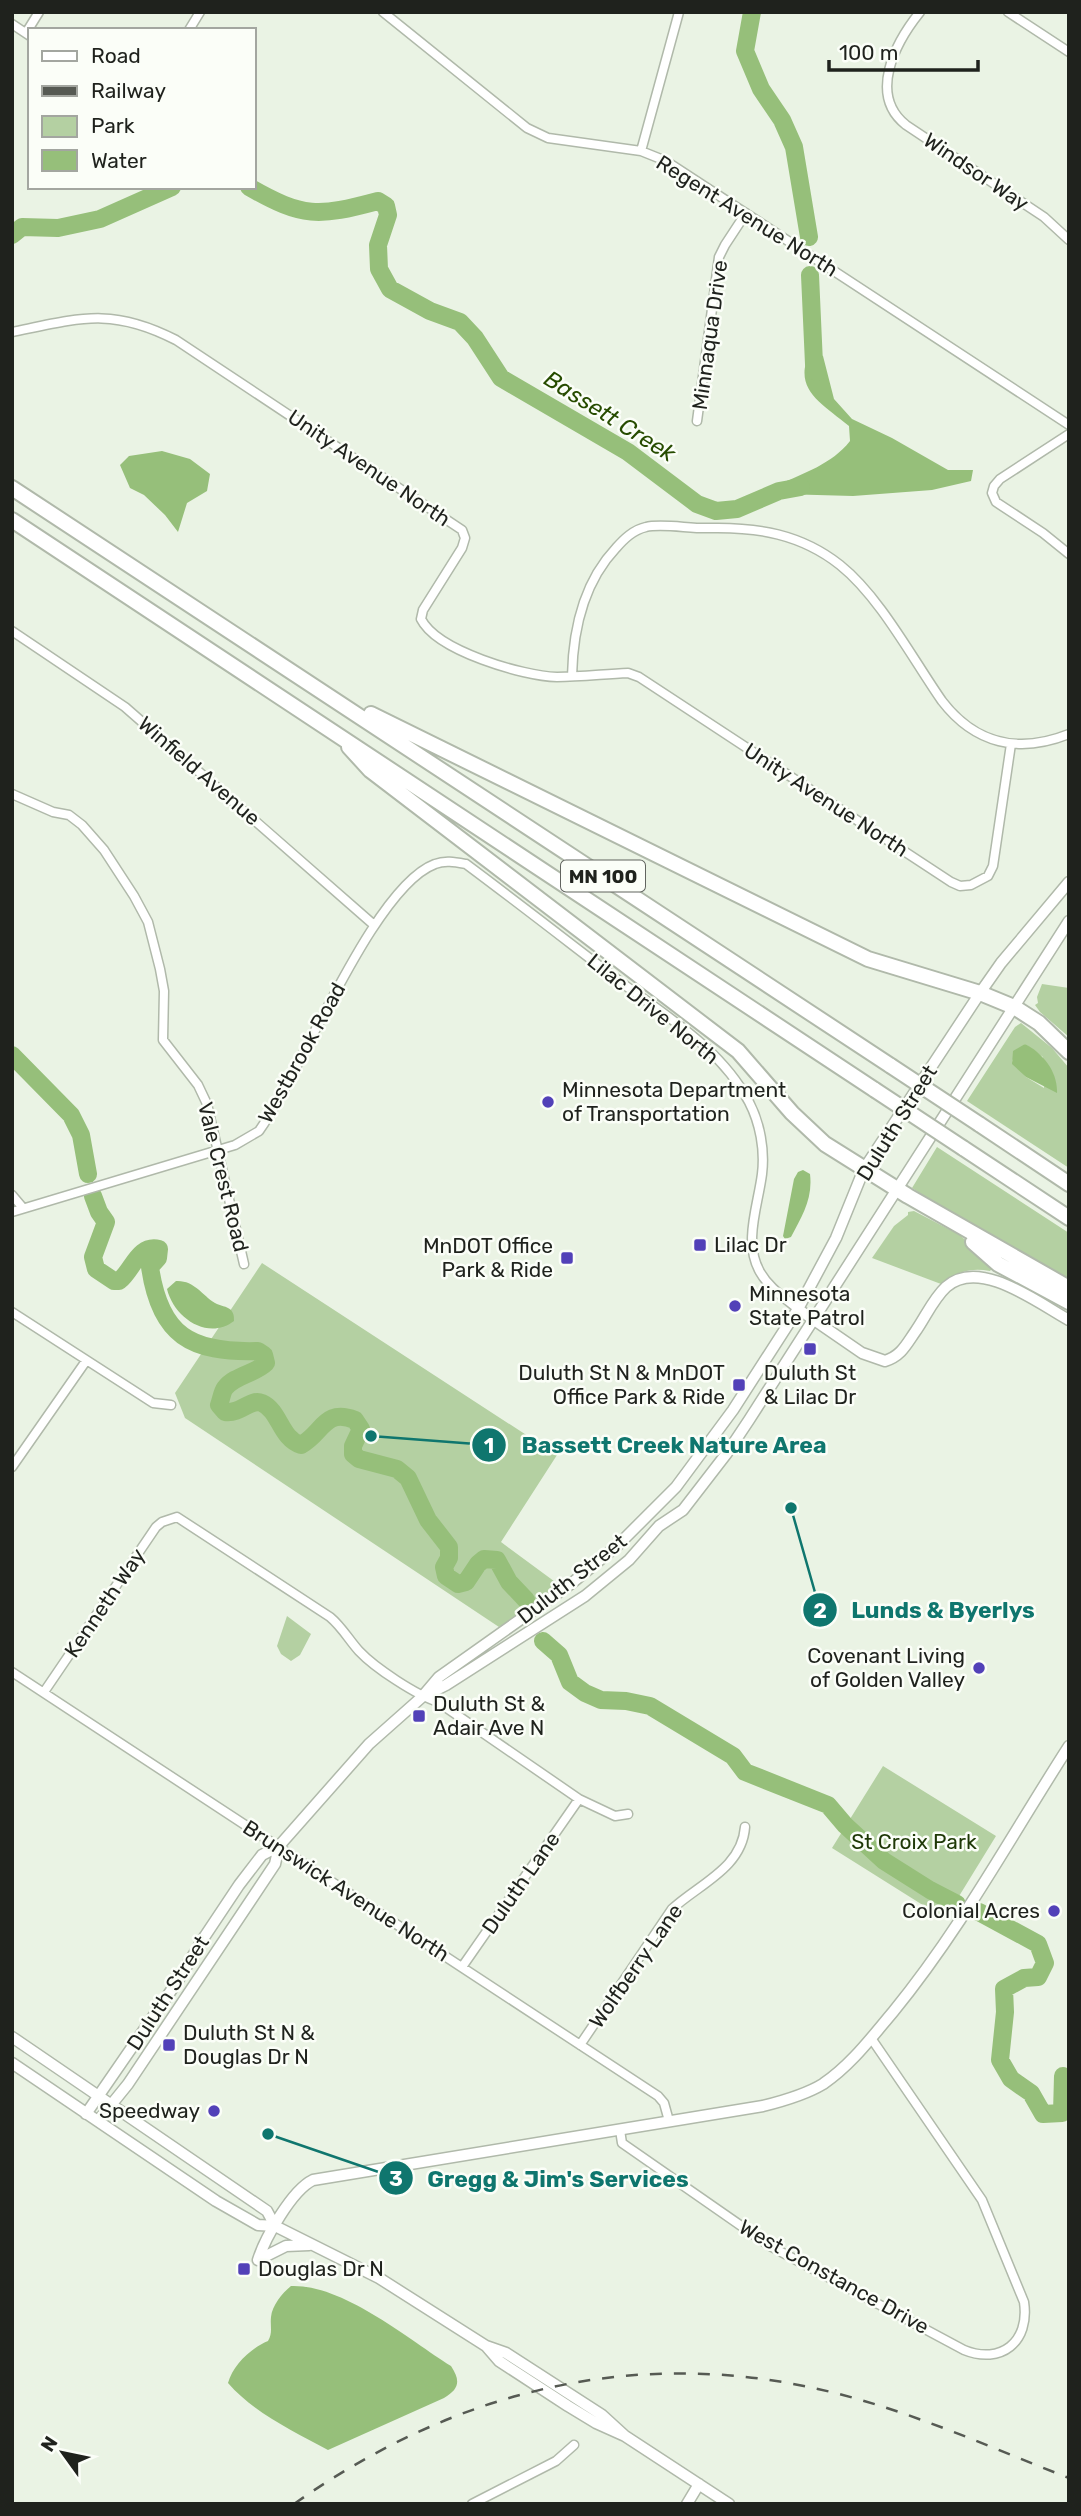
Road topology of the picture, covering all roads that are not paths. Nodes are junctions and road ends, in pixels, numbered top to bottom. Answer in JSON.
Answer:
{"nodes":[{"id":1,"x":39,"y":12,"type":"edge"},
{"id":2,"x":200,"y":12,"type":"edge"},
{"id":3,"x":383,"y":12,"type":"edge"},
{"id":4,"x":920,"y":12,"type":"edge"},
{"id":5,"x":1008,"y":12,"type":"edge"},
{"id":6,"x":676,"y":14,"type":"edge"},
{"id":7,"x":12,"y":24,"type":"edge"},
{"id":8,"x":31,"y":28,"type":"edge"},
{"id":9,"x":190,"y":28,"type":"edge"},
{"id":10,"x":28,"y":34,"type":"edge"},
{"id":11,"x":1069,"y":52,"type":"edge"},
{"id":12,"x":641,"y":151,"type":"junction"},
{"id":13,"x":746,"y":214,"type":"junction"},
{"id":14,"x":1069,"y":240,"type":"edge"},
{"id":15,"x":12,"y":332,"type":"edge"},
{"id":16,"x":697,"y":421,"type":"dead end"},
{"id":17,"x":1069,"y":425,"type":"edge"},
{"id":18,"x":1069,"y":434,"type":"edge"},
{"id":19,"x":12,"y":488,"type":"edge"},
{"id":20,"x":12,"y":520,"type":"edge"},
{"id":21,"x":1069,"y":554,"type":"edge"},
{"id":22,"x":12,"y":631,"type":"edge"},
{"id":23,"x":572,"y":676,"type":"junction"},
{"id":24,"x":316,"y":687,"type":"junction"},
{"id":25,"x":337,"y":733,"type":"junction"},
{"id":26,"x":1069,"y":734,"type":"edge"},
{"id":27,"x":1011,"y":744,"type":"junction"},
{"id":28,"x":12,"y":794,"type":"edge"},
{"id":29,"x":466,"y":864,"type":"joint"},
{"id":30,"x":1069,"y":882,"type":"edge"},
{"id":31,"x":1069,"y":921,"type":"edge"},
{"id":32,"x":374,"y":925,"type":"junction"},
{"id":33,"x":980,"y":993,"type":"junction"},
{"id":34,"x":1014,"y":1007,"type":"junction"},
{"id":35,"x":1069,"y":1052,"type":"edge"},
{"id":36,"x":219,"y":1150,"type":"junction"},
{"id":37,"x":864,"y":1169,"type":"junction"},
{"id":38,"x":1069,"y":1184,"type":"edge"},
{"id":39,"x":898,"y":1189,"type":"junction"},
{"id":40,"x":12,"y":1195,"type":"edge"},
{"id":41,"x":23,"y":1208,"type":"junction"},
{"id":42,"x":12,"y":1212,"type":"edge"},
{"id":43,"x":1069,"y":1218,"type":"edge"},
{"id":44,"x":955,"y":1223,"type":"junction"},
{"id":45,"x":244,"y":1264,"type":"dead end"},
{"id":46,"x":1069,"y":1288,"type":"edge"},
{"id":47,"x":1069,"y":1302,"type":"edge"},
{"id":48,"x":798,"y":1309,"type":"junction"},
{"id":49,"x":12,"y":1312,"type":"edge"},
{"id":50,"x":814,"y":1320,"type":"junction"},
{"id":51,"x":1069,"y":1320,"type":"edge"},
{"id":52,"x":86,"y":1361,"type":"junction"},
{"id":53,"x":171,"y":1405,"type":"dead end"},
{"id":54,"x":12,"y":1467,"type":"edge"},
{"id":55,"x":12,"y":1672,"type":"edge"},
{"id":56,"x":44,"y":1692,"type":"junction"},
{"id":57,"x":422,"y":1697,"type":"junction"},
{"id":58,"x":1069,"y":1746,"type":"edge"},
{"id":59,"x":1065,"y":1761,"type":"edge"},
{"id":60,"x":579,"y":1799,"type":"junction"},
{"id":61,"x":628,"y":1814,"type":"dead end"},
{"id":62,"x":745,"y":1827,"type":"dead end"},
{"id":63,"x":279,"y":1846,"type":"junction"},
{"id":64,"x":462,"y":1967,"type":"junction"},
{"id":65,"x":12,"y":2037,"type":"edge"},
{"id":66,"x":871,"y":2038,"type":"junction"},
{"id":67,"x":580,"y":2045,"type":"junction"},
{"id":68,"x":12,"y":2063,"type":"edge"},
{"id":69,"x":99,"y":2096,"type":"junction"},
{"id":70,"x":110,"y":2105,"type":"junction"},
{"id":71,"x":86,"y":2114,"type":"junction"},
{"id":72,"x":98,"y":2121,"type":"junction"},
{"id":73,"x":668,"y":2121,"type":"junction"},
{"id":74,"x":620,"y":2130,"type":"junction"},
{"id":75,"x":275,"y":2226,"type":"junction"},
{"id":76,"x":314,"y":2245,"type":"junction"},
{"id":77,"x":574,"y":2445,"type":"dead end"},
{"id":78,"x":699,"y":2484,"type":"junction"},
{"id":79,"x":472,"y":2504,"type":"edge"},
{"id":80,"x":687,"y":2504,"type":"edge"},
{"id":81,"x":729,"y":2504,"type":"edge"}],
"edges":[{"from":1,"to":8,"type":"street"},
{"from":2,"to":9,"type":"street"},
{"from":3,"to":12,"type":"street","name":"Regent Avenue North"},
{"from":4,"to":14,"type":"street","name":"Windsor Way"},
{"from":5,"to":11,"type":"street"},
{"from":6,"to":12,"type":"street"},
{"from":7,"to":10,"type":"street"},
{"from":12,"to":13,"type":"street","name":"Regent Avenue North"},
{"from":13,"to":16,"type":"street","name":"Minnaqua Drive"},
{"from":13,"to":17,"type":"street","name":"Regent Avenue North"},
{"from":15,"to":23,"type":"street","name":"Unity Avenue North"},
{"from":18,"to":21,"type":"street"},
{"from":19,"to":24,"type":"highway","number":"MN 100"},
{"from":20,"to":25,"type":"highway","number":"MN 100"},
{"from":22,"to":32,"type":"street","name":"Winfield Avenue"},
{"from":23,"to":27,"type":"street","name":"Unity Avenue North"},
{"from":23,"to":27,"type":"street"},
{"from":24,"to":33,"type":"highway"},
{"from":24,"to":38,"type":"highway","number":"MN 100","bridge":true},
{"from":25,"to":37,"type":"highway"},
{"from":25,"to":43,"type":"highway","number":"MN 100","bridge":true},
{"from":26,"to":27,"type":"street"},
{"from":28,"to":36,"type":"street","name":"Vale Crest Road"},
{"from":29,"to":32,"type":"street","name":"Westbrook Road"},
{"from":29,"to":48,"type":"street","name":"Lilac Drive North"},
{"from":30,"to":33,"type":"street","name":"Duluth Street"},
{"from":31,"to":34,"type":"street","name":"Duluth Street"},
{"from":32,"to":36,"type":"street","name":"Westbrook Road"},
{"from":33,"to":34,"type":"highway"},
{"from":33,"to":37,"type":"street","name":"Duluth Street"},
{"from":34,"to":35,"type":"highway"},
{"from":34,"to":39,"type":"street","name":"Duluth Street"},
{"from":36,"to":41,"type":"street","name":"Westbrook Road"},
{"from":36,"to":45,"type":"street","name":"Vale Crest Road"},
{"from":37,"to":39,"type":"highway"},
{"from":37,"to":48,"type":"street","name":"Duluth Street"},
{"from":39,"to":44,"type":"highway"},
{"from":39,"to":50,"type":"street","name":"Duluth Street"},
{"from":40,"to":41,"type":"street"},
{"from":41,"to":42,"type":"street","name":"Westbrook Road"},
{"from":44,"to":46,"type":"highway"},
{"from":44,"to":47,"type":"highway"},
{"from":48,"to":50,"type":"street","name":"Lilac Drive North"},
{"from":48,"to":57,"type":"street","name":"Duluth Street"},
{"from":49,"to":52,"type":"street"},
{"from":50,"to":51,"type":"street","name":"Lilac Drive North"},
{"from":50,"to":57,"type":"street","name":"Duluth Street"},
{"from":52,"to":53,"type":"street"},
{"from":52,"to":54,"type":"street"},
{"from":55,"to":56,"type":"street","name":"Brunswick Avenue North"},
{"from":56,"to":57,"type":"street","name":"Kenneth Way"},
{"from":56,"to":63,"type":"street","name":"Brunswick Avenue North"},
{"from":57,"to":60,"type":"street"},
{"from":57,"to":63,"type":"street","name":"Duluth Street"},
{"from":58,"to":59,"type":"street"},
{"from":59,"to":66,"type":"street"},
{"from":60,"to":61,"type":"street"},
{"from":60,"to":64,"type":"street","name":"Duluth Lane"},
{"from":62,"to":67,"type":"street","name":"Wolfberry Lane"},
{"from":63,"to":64,"type":"street","name":"Brunswick Avenue North"},
{"from":63,"to":69,"type":"street","name":"Duluth Street"},
{"from":63,"to":70,"type":"street","name":"Duluth Street"},
{"from":64,"to":67,"type":"street","name":"Brunswick Avenue North"},
{"from":65,"to":69,"type":"street"},
{"from":66,"to":73,"type":"street"},
{"from":66,"to":74,"type":"street","name":"West Constance Drive"},
{"from":67,"to":73,"type":"street","name":"Brunswick Avenue North"},
{"from":68,"to":71,"type":"street"},
{"from":69,"to":70,"type":"street"},
{"from":69,"to":71,"type":"street","name":"Duluth Street"},
{"from":70,"to":72,"type":"street","name":"Duluth Street"},
{"from":70,"to":75,"type":"street"},
{"from":71,"to":72,"type":"street"},
{"from":72,"to":75,"type":"street"},
{"from":73,"to":74,"type":"street"},
{"from":74,"to":75,"type":"street"},
{"from":75,"to":76,"type":"street"},
{"from":75,"to":76,"type":"street"},
{"from":76,"to":78,"type":"street"},
{"from":77,"to":79,"type":"street"},
{"from":78,"to":80,"type":"street"},
{"from":78,"to":81,"type":"street"}]}
